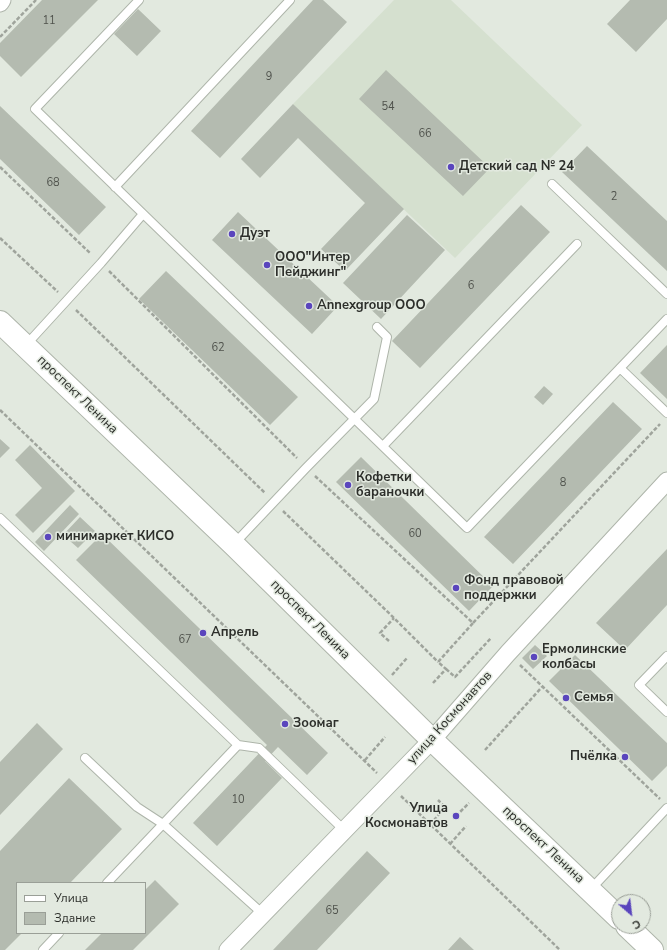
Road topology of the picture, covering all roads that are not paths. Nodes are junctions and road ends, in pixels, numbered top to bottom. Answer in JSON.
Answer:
{"nodes":[{"id":1,"x":2,"y":0,"type":"edge"},
{"id":2,"x":139,"y":0,"type":"edge"},
{"id":3,"x":290,"y":0,"type":"edge"},
{"id":4,"x":0,"y":2,"type":"edge"},
{"id":5,"x":552,"y":184,"type":"dead end"},
{"id":6,"x":115,"y":187,"type":"junction"},
{"id":7,"x":143,"y":214,"type":"junction"},
{"id":8,"x":577,"y":244,"type":"dead end"},
{"id":9,"x":667,"y":294,"type":"edge"},
{"id":10,"x":667,"y":319,"type":"edge"},
{"id":11,"x":0,"y":322,"type":"edge"},
{"id":12,"x":377,"y":327,"type":"dead end"},
{"id":13,"x":25,"y":346,"type":"junction"},
{"id":14,"x":620,"y":368,"type":"junction"},
{"id":15,"x":667,"y":413,"type":"edge"},
{"id":16,"x":354,"y":418,"type":"junction"},
{"id":17,"x":383,"y":446,"type":"junction"},
{"id":18,"x":667,"y":481,"type":"edge"},
{"id":19,"x":0,"y":518,"type":"edge"},
{"id":20,"x":234,"y":545,"type":"junction"},
{"id":21,"x":667,"y":656,"type":"edge"},
{"id":22,"x":667,"y":712,"type":"edge"},
{"id":23,"x":432,"y":740,"type":"junction"},
{"id":24,"x":238,"y":745,"type":"junction"},
{"id":25,"x":85,"y":758,"type":"dead end"},
{"id":26,"x":667,"y":808,"type":"edge"},
{"id":27,"x":163,"y":824,"type":"junction"},
{"id":28,"x":344,"y":830,"type":"junction"},
{"id":29,"x":108,"y":882,"type":"edge"},
{"id":30,"x":590,"y":890,"type":"junction"},
{"id":31,"x":611,"y":910,"type":"edge"},
{"id":32,"x":263,"y":914,"type":"junction"},
{"id":33,"x":58,"y":934,"type":"edge"},
{"id":34,"x":635,"y":934,"type":"edge"},
{"id":35,"x":43,"y":950,"type":"edge"},
{"id":36,"x":228,"y":950,"type":"edge"},
{"id":37,"x":652,"y":950,"type":"edge"}],
"edges":[{"from":1,"to":4,"type":"street"},
{"from":2,"to":6,"type":"lane"},
{"from":3,"to":6,"type":"lane"},
{"from":5,"to":9,"type":"lane"},
{"from":6,"to":7,"type":"lane"},
{"from":7,"to":13,"type":"lane"},
{"from":7,"to":16,"type":"lane"},
{"from":8,"to":17,"type":"lane"},
{"from":10,"to":14,"type":"lane"},
{"from":11,"to":13,"type":"main road","name":"проспект Ленина"},
{"from":12,"to":16,"type":"lane"},
{"from":13,"to":20,"type":"main road","name":"проспект Ленина"},
{"from":14,"to":15,"type":"lane"},
{"from":14,"to":17,"type":"lane"},
{"from":16,"to":17,"type":"lane"},
{"from":16,"to":20,"type":"lane"},
{"from":18,"to":23,"type":"street","name":"улица Космонавтов"},
{"from":19,"to":24,"type":"lane"},
{"from":20,"to":23,"type":"main road","name":"проспект Ленина"},
{"from":21,"to":22,"type":"lane"},
{"from":23,"to":28,"type":"street","name":"улица Космонавтов"},
{"from":23,"to":30,"type":"main road","name":"проспект Ленина"},
{"from":24,"to":27,"type":"lane"},
{"from":24,"to":28,"type":"lane"},
{"from":25,"to":27,"type":"lane"},
{"from":26,"to":30,"type":"lane"},
{"from":27,"to":29,"type":"lane"},
{"from":27,"to":32,"type":"lane"},
{"from":28,"to":32,"type":"street","name":"улица Космонавтов"},
{"from":30,"to":31,"type":"main road","name":"проспект Ленина"},
{"from":32,"to":36,"type":"street","name":"улица Космонавтов"},
{"from":33,"to":35,"type":"lane"},
{"from":34,"to":37,"type":"main road"}]}
